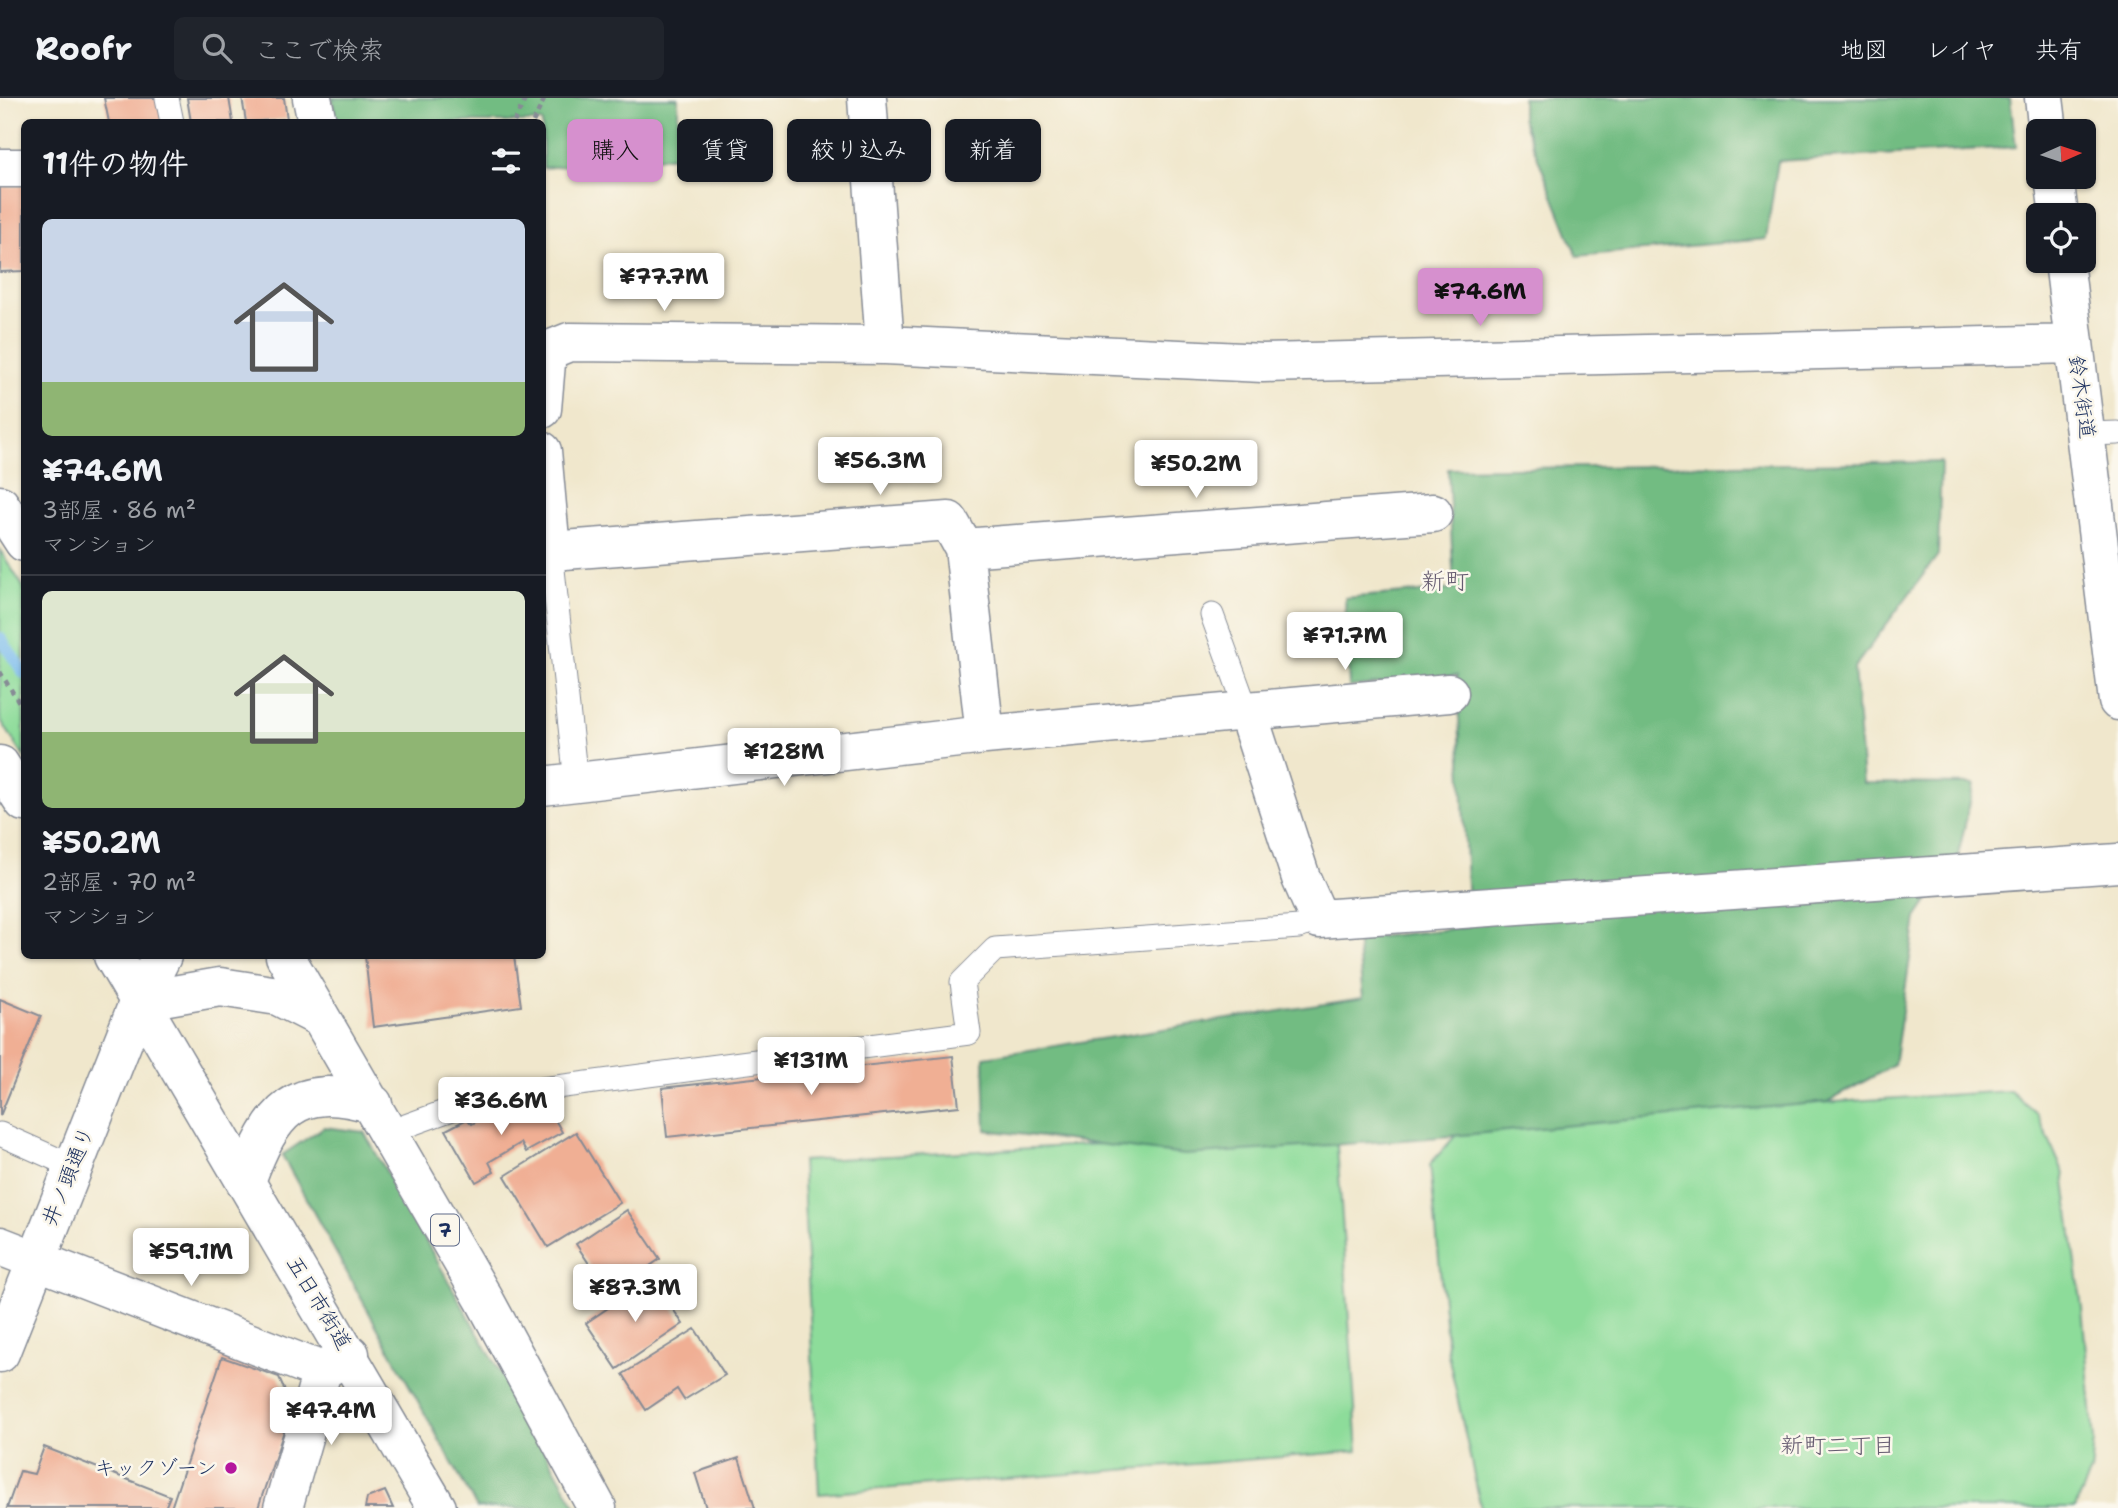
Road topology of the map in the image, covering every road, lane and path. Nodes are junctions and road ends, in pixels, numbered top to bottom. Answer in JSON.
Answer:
{"nodes":[{"id":1,"x":167,"y":98,"type":"edge"},
{"id":2,"x":312,"y":98,"type":"edge"},
{"id":3,"x":526,"y":98,"type":"edge"},
{"id":4,"x":545,"y":98,"type":"edge"},
{"id":5,"x":867,"y":98,"type":"edge"},
{"id":6,"x":2044,"y":98,"type":"edge"},
{"id":7,"x":171,"y":119,"type":"edge"},
{"id":8,"x":316,"y":119,"type":"edge"},
{"id":9,"x":516,"y":119,"type":"edge"},
{"id":10,"x":534,"y":119,"type":"edge"},
{"id":11,"x":2047,"y":119,"type":"edge"},
{"id":12,"x":0,"y":168,"type":"edge"},
{"id":13,"x":21,"y":168,"type":"edge"},
{"id":14,"x":2065,"y":273,"type":"edge"},
{"id":15,"x":2074,"y":344,"type":"junction"},
{"id":16,"x":885,"y":345,"type":"junction"},
{"id":17,"x":546,"y":362,"type":"edge"},
{"id":18,"x":2103,"y":434,"type":"edge"},
{"id":19,"x":546,"y":495,"type":"edge"},
{"id":20,"x":0,"y":505,"type":"edge"},
{"id":21,"x":1433,"y":513,"type":"dead end"},
{"id":22,"x":21,"y":537,"type":"edge"},
{"id":23,"x":964,"y":548,"type":"junction"},
{"id":24,"x":551,"y":551,"type":"junction"},
{"id":25,"x":1212,"y":615,"type":"dead end"},
{"id":26,"x":2114,"y":624,"type":"edge"},
{"id":27,"x":0,"y":672,"type":"edge"},
{"id":28,"x":1449,"y":692,"type":"dead end"},
{"id":29,"x":2118,"y":701,"type":"edge"},
{"id":30,"x":21,"y":705,"type":"edge"},
{"id":31,"x":1247,"y":711,"type":"junction"},
{"id":32,"x":985,"y":735,"type":"junction"},
{"id":33,"x":0,"y":765,"type":"edge"},
{"id":34,"x":559,"y":784,"type":"edge"},
{"id":35,"x":21,"y":796,"type":"edge"},
{"id":36,"x":2118,"y":863,"type":"edge"},
{"id":37,"x":1319,"y":919,"type":"junction"},
{"id":38,"x":115,"y":959,"type":"edge"},
{"id":39,"x":160,"y":959,"type":"edge"},
{"id":40,"x":287,"y":959,"type":"edge"},
{"id":41,"x":139,"y":1001,"type":"junction"},
{"id":42,"x":321,"y":1018,"type":"junction"},
{"id":43,"x":382,"y":1118,"type":"junction"},
{"id":44,"x":0,"y":1135,"type":"edge"},
{"id":45,"x":72,"y":1166,"type":"junction"},
{"id":46,"x":246,"y":1181,"type":"junction"},
{"id":47,"x":0,"y":1246,"type":"edge"},
{"id":48,"x":35,"y":1260,"type":"junction"},
{"id":49,"x":0,"y":1353,"type":"edge"},
{"id":50,"x":336,"y":1362,"type":"junction"},
{"id":51,"x":283,"y":1508,"type":"edge"},
{"id":52,"x":437,"y":1508,"type":"edge"},
{"id":53,"x":597,"y":1508,"type":"edge"}],
"edges":[{"from":1,"to":7,"type":"lane"},
{"from":2,"to":8,"type":"street"},
{"from":3,"to":9,"type":"path"},
{"from":4,"to":10,"type":"path"},
{"from":5,"to":16,"type":"street"},
{"from":6,"to":11,"type":"street"},
{"from":12,"to":13,"type":"street"},
{"from":14,"to":15,"type":"street","name":"鈴木街道"},
{"from":15,"to":16,"type":"street"},
{"from":15,"to":18,"type":"street","name":"鈴木街道"},
{"from":16,"to":17,"type":"street"},
{"from":18,"to":26,"type":"street","name":"鈴木街道"},
{"from":19,"to":24,"type":"street"},
{"from":20,"to":22,"type":"street"},
{"from":21,"to":23,"type":"street"},
{"from":23,"to":24,"type":"street"},
{"from":23,"to":32,"type":"street"},
{"from":24,"to":34,"type":"lane"},
{"from":25,"to":31,"type":"lane"},
{"from":26,"to":29,"type":"street","name":"鈴木街道"},
{"from":27,"to":30,"type":"path"},
{"from":28,"to":31,"type":"street"},
{"from":31,"to":32,"type":"street"},
{"from":31,"to":37,"type":"street"},
{"from":32,"to":34,"type":"street"},
{"from":33,"to":35,"type":"street"},
{"from":36,"to":37,"type":"street"},
{"from":37,"to":43,"type":"lane"},
{"from":38,"to":41,"type":"street","name":"五日市街道"},
{"from":39,"to":41,"type":"street","name":"井ノ頭通り"},
{"from":40,"to":42,"type":"street","number":"7"},
{"from":41,"to":42,"type":"street"},
{"from":41,"to":45,"type":"street","name":"井ノ頭通り"},
{"from":41,"to":46,"type":"street","name":"五日市街道"},
{"from":42,"to":43,"type":"street","number":"7"},
{"from":43,"to":46,"type":"street"},
{"from":43,"to":53,"type":"street","number":"7"},
{"from":44,"to":45,"type":"lane"},
{"from":45,"to":48,"type":"street","name":"井ノ頭通り"},
{"from":46,"to":50,"type":"street","name":"五日市街道"},
{"from":47,"to":48,"type":"street"},
{"from":48,"to":49,"type":"street","name":"井ノ頭通り"},
{"from":48,"to":50,"type":"street"},
{"from":50,"to":51,"type":"street"},
{"from":50,"to":52,"type":"street","name":"五日市街道"}]}
